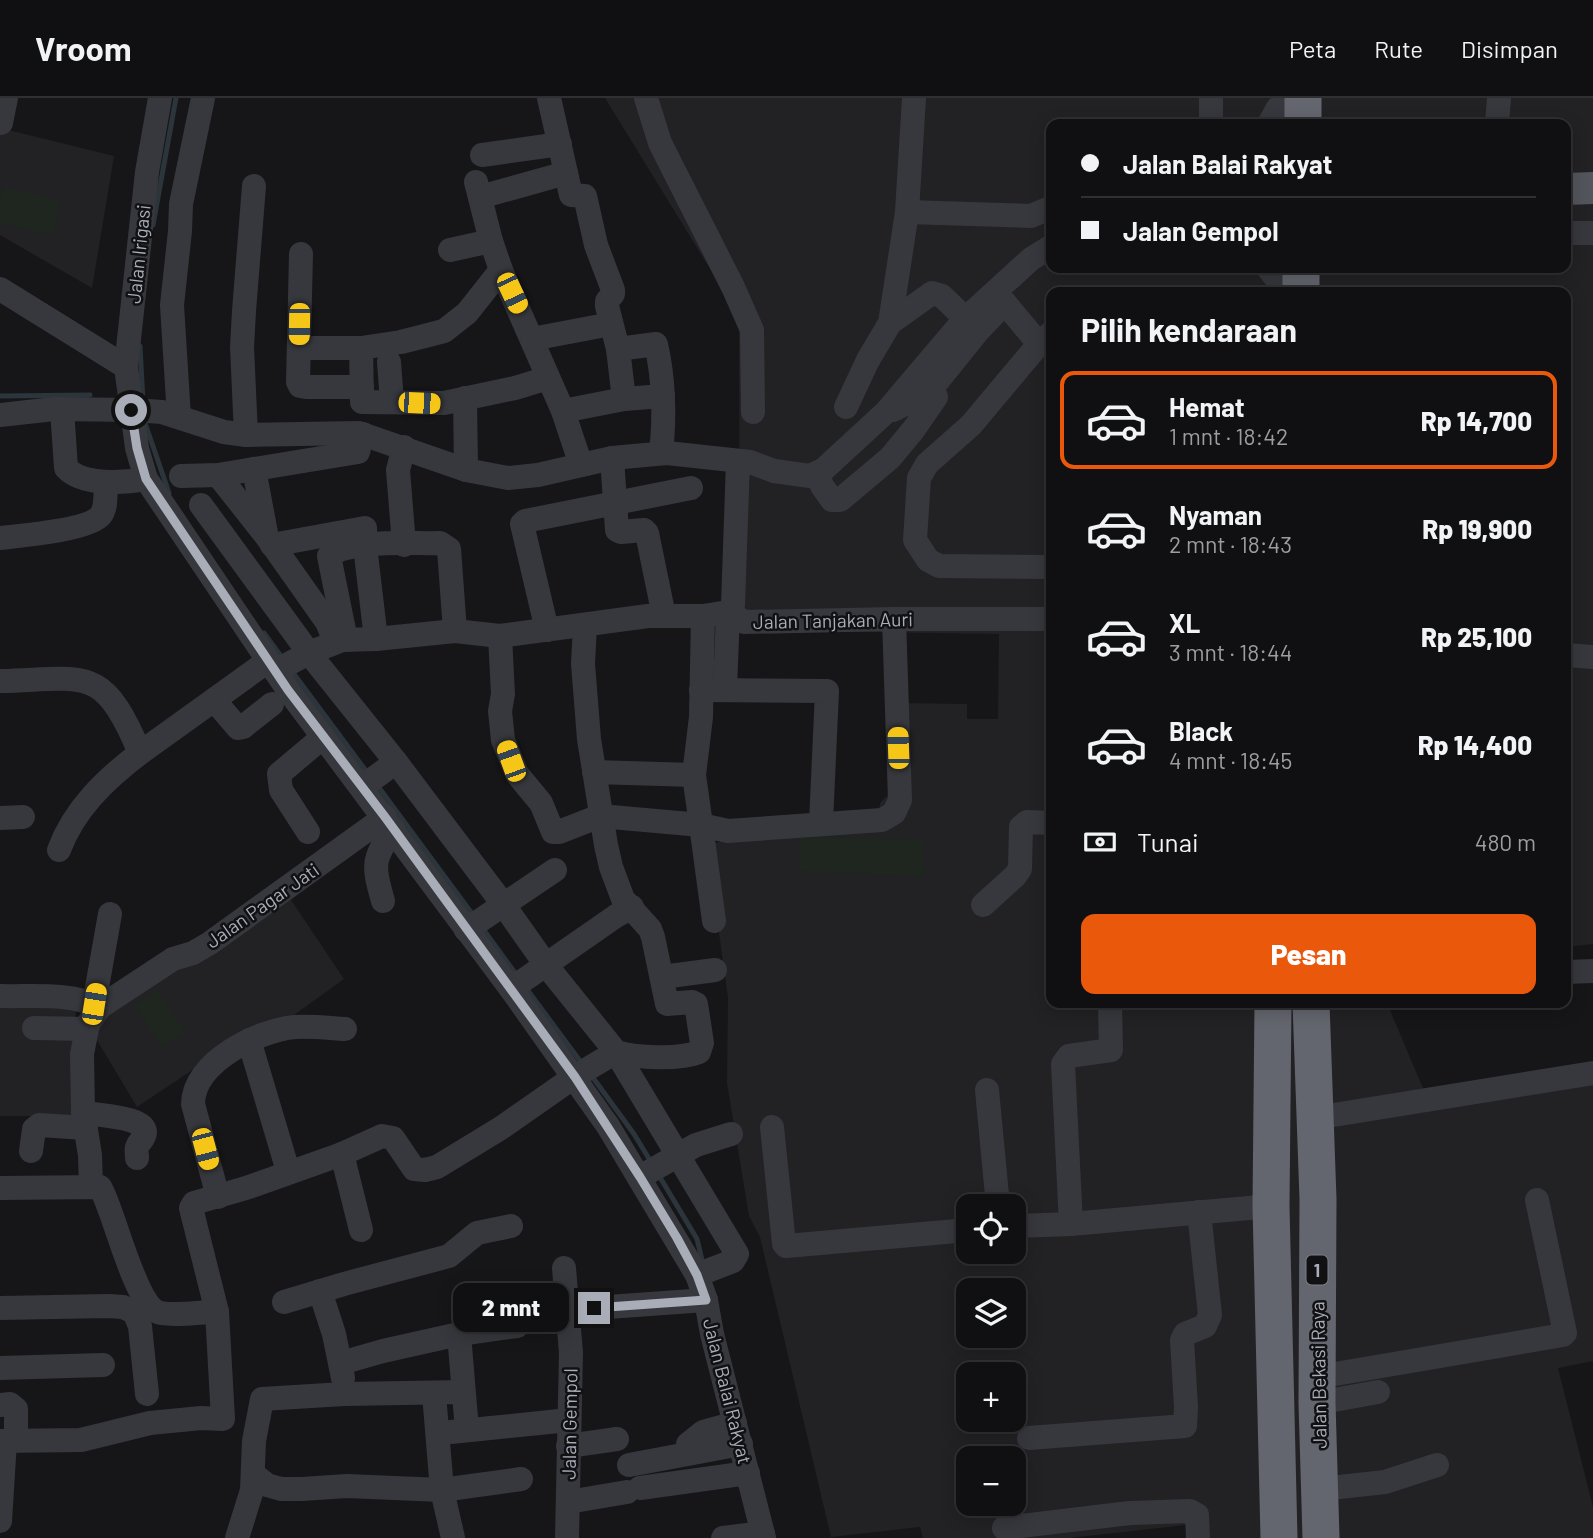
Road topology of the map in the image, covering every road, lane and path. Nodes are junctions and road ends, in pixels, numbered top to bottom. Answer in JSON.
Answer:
{"nodes":[{"id":1,"x":6,"y":98,"type":"edge"},
{"id":2,"x":160,"y":98,"type":"edge"},
{"id":3,"x":203,"y":98,"type":"edge"},
{"id":4,"x":548,"y":98,"type":"edge"},
{"id":5,"x":646,"y":98,"type":"edge"},
{"id":6,"x":914,"y":98,"type":"edge"},
{"id":7,"x":1211,"y":98,"type":"edge"},
{"id":8,"x":1499,"y":98,"type":"edge"},
{"id":9,"x":1210,"y":119,"type":"edge"},
{"id":10,"x":1497,"y":119,"type":"edge"},
{"id":11,"x":1,"y":123,"type":"edge"},
{"id":12,"x":159,"y":141,"type":"junction"},
{"id":13,"x":560,"y":144,"type":"junction"},
{"id":14,"x":190,"y":148,"type":"junction"},
{"id":15,"x":482,"y":155,"type":"dead end"},
{"id":16,"x":566,"y":173,"type":"junction"},
{"id":17,"x":254,"y":186,"type":"dead end"},
{"id":18,"x":1593,"y":188,"type":"edge"},
{"id":19,"x":1571,"y":189,"type":"edge"},
{"id":20,"x":1046,"y":210,"type":"edge"},
{"id":21,"x":907,"y":212,"type":"junction"},
{"id":22,"x":1571,"y":233,"type":"edge"},
{"id":23,"x":1593,"y":233,"type":"edge"},
{"id":24,"x":491,"y":241,"type":"junction"},
{"id":25,"x":450,"y":250,"type":"dead end"},
{"id":26,"x":1046,"y":250,"type":"edge"},
{"id":27,"x":301,"y":254,"type":"dead end"},
{"id":28,"x":1046,"y":267,"type":"edge"},
{"id":29,"x":501,"y":270,"type":"junction"},
{"id":30,"x":0,"y":289,"type":"edge"},
{"id":31,"x":1005,"y":303,"type":"junction"},
{"id":32,"x":890,"y":323,"type":"junction"},
{"id":33,"x":611,"y":324,"type":"junction"},
{"id":34,"x":971,"y":325,"type":"junction"},
{"id":35,"x":1046,"y":338,"type":"edge"},
{"id":36,"x":532,"y":339,"type":"junction"},
{"id":37,"x":299,"y":348,"type":"junction"},
{"id":38,"x":361,"y":348,"type":"junction"},
{"id":39,"x":618,"y":349,"type":"junction"},
{"id":40,"x":389,"y":362,"type":"dead end"},
{"id":41,"x":126,"y":368,"type":"junction"},
{"id":42,"x":548,"y":378,"type":"junction"},
{"id":43,"x":362,"y":387,"type":"junction"},
{"id":44,"x":932,"y":395,"type":"junction"},
{"id":45,"x":663,"y":396,"type":"junction"},
{"id":46,"x":465,"y":398,"type":"junction"},
{"id":47,"x":624,"y":399,"type":"junction"},
{"id":48,"x":392,"y":402,"type":"junction"},
{"id":49,"x":846,"y":407,"type":"dead end"},
{"id":50,"x":62,"y":409,"type":"junction"},
{"id":51,"x":132,"y":410,"type":"junction"},
{"id":52,"x":563,"y":411,"type":"junction"},
{"id":53,"x":753,"y":412,"type":"dead end"},
{"id":54,"x":886,"y":412,"type":"junction"},
{"id":55,"x":0,"y":415,"type":"edge"},
{"id":56,"x":170,"y":415,"type":"junction"},
{"id":57,"x":971,"y":425,"type":"junction"},
{"id":58,"x":363,"y":434,"type":"junction"},
{"id":59,"x":246,"y":435,"type":"junction"},
{"id":60,"x":404,"y":447,"type":"junction"},
{"id":61,"x":661,"y":453,"type":"junction"},
{"id":62,"x":612,"y":458,"type":"junction"},
{"id":63,"x":738,"y":461,"type":"junction"},
{"id":64,"x":582,"y":465,"type":"junction"},
{"id":65,"x":254,"y":469,"type":"junction"},
{"id":66,"x":466,"y":470,"type":"junction"},
{"id":67,"x":218,"y":475,"type":"junction"},
{"id":68,"x":181,"y":476,"type":"dead end"},
{"id":69,"x":146,"y":479,"type":"junction"},
{"id":70,"x":820,"y":480,"type":"junction"},
{"id":71,"x":106,"y":483,"type":"junction"},
{"id":72,"x":691,"y":488,"type":"dead end"},
{"id":73,"x":616,"y":502,"type":"junction"},
{"id":74,"x":201,"y":505,"type":"dead end"},
{"id":75,"x":0,"y":538,"type":"edge"},
{"id":76,"x":270,"y":541,"type":"junction"},
{"id":77,"x":404,"y":545,"type":"junction"},
{"id":78,"x":365,"y":546,"type":"junction"},
{"id":79,"x":1046,"y":567,"type":"edge"},
{"id":80,"x":233,"y":578,"type":"junction"},
{"id":81,"x":728,"y":612,"type":"junction"},
{"id":82,"x":664,"y":616,"type":"junction"},
{"id":83,"x":703,"y":616,"type":"junction"},
{"id":84,"x":894,"y":618,"type":"junction"},
{"id":85,"x":1046,"y":619,"type":"edge"},
{"id":86,"x":585,"y":625,"type":"junction"},
{"id":87,"x":547,"y":630,"type":"junction"},
{"id":88,"x":454,"y":631,"type":"junction"},
{"id":89,"x":500,"y":636,"type":"junction"},
{"id":90,"x":376,"y":639,"type":"junction"},
{"id":91,"x":340,"y":640,"type":"junction"},
{"id":92,"x":1571,"y":655,"type":"edge"},
{"id":93,"x":1593,"y":657,"type":"edge"},
{"id":94,"x":288,"y":661,"type":"junction"},
{"id":95,"x":0,"y":681,"type":"edge"},
{"id":96,"x":713,"y":690,"type":"junction"},
{"id":97,"x":214,"y":700,"type":"junction"},
{"id":98,"x":272,"y":704,"type":"dead end"},
{"id":99,"x":323,"y":737,"type":"junction"},
{"id":100,"x":140,"y":753,"type":"junction"},
{"id":101,"x":394,"y":763,"type":"junction"},
{"id":102,"x":594,"y":772,"type":"junction"},
{"id":103,"x":694,"y":775,"type":"junction"},
{"id":104,"x":365,"y":784,"type":"junction"},
{"id":105,"x":600,"y":816,"type":"junction"},
{"id":106,"x":389,"y":823,"type":"junction"},
{"id":107,"x":821,"y":823,"type":"junction"},
{"id":108,"x":1046,"y":823,"type":"edge"},
{"id":109,"x":701,"y":825,"type":"junction"},
{"id":110,"x":308,"y":832,"type":"dead end"},
{"id":111,"x":60,"y":850,"type":"dead end"},
{"id":112,"x":555,"y":870,"type":"dead end"},
{"id":113,"x":383,"y":901,"type":"dead end"},
{"id":114,"x":501,"y":905,"type":"junction"},
{"id":115,"x":983,"y":905,"type":"dead end"},
{"id":116,"x":632,"y":907,"type":"junction"},
{"id":117,"x":110,"y":914,"type":"dead end"},
{"id":118,"x":715,"y":921,"type":"dead end"},
{"id":119,"x":470,"y":927,"type":"junction"},
{"id":120,"x":715,"y":970,"type":"dead end"},
{"id":121,"x":1593,"y":971,"type":"edge"},
{"id":122,"x":1571,"y":972,"type":"edge"},
{"id":123,"x":529,"y":976,"type":"junction"},
{"id":124,"x":663,"y":977,"type":"junction"},
{"id":125,"x":0,"y":996,"type":"edge"},
{"id":126,"x":97,"y":1005,"type":"junction"},
{"id":127,"x":1110,"y":1008,"type":"edge"},
{"id":128,"x":1273,"y":1008,"type":"edge"},
{"id":129,"x":1288,"y":1008,"type":"edge"},
{"id":130,"x":1311,"y":1008,"type":"edge"},
{"id":131,"x":34,"y":1027,"type":"dead end"},
{"id":132,"x":86,"y":1029,"type":"junction"},
{"id":133,"x":345,"y":1029,"type":"dead end"},
{"id":134,"x":249,"y":1040,"type":"junction"},
{"id":135,"x":611,"y":1054,"type":"junction"},
{"id":136,"x":1593,"y":1073,"type":"edge"},
{"id":137,"x":579,"y":1074,"type":"junction"},
{"id":138,"x":987,"y":1090,"type":"dead end"},
{"id":139,"x":1315,"y":1118,"type":"junction"},
{"id":140,"x":84,"y":1120,"type":"junction"},
{"id":141,"x":772,"y":1127,"type":"dead end"},
{"id":142,"x":731,"y":1134,"type":"dead end"},
{"id":143,"x":31,"y":1150,"type":"dead end"},
{"id":144,"x":342,"y":1154,"type":"junction"},
{"id":145,"x":676,"y":1157,"type":"junction"},
{"id":146,"x":137,"y":1158,"type":"dead end"},
{"id":147,"x":288,"y":1171,"type":"junction"},
{"id":148,"x":645,"y":1174,"type":"junction"},
{"id":149,"x":91,"y":1186,"type":"junction"},
{"id":150,"x":0,"y":1188,"type":"edge"},
{"id":151,"x":997,"y":1194,"type":"edge"},
{"id":152,"x":218,"y":1197,"type":"junction"},
{"id":153,"x":1537,"y":1200,"type":"dead end"},
{"id":154,"x":1271,"y":1206,"type":"junction"},
{"id":155,"x":1199,"y":1212,"type":"junction"},
{"id":156,"x":1070,"y":1224,"type":"junction"},
{"id":157,"x":510,"y":1226,"type":"dead end"},
{"id":158,"x":1026,"y":1226,"type":"edge"},
{"id":159,"x":361,"y":1230,"type":"dead end"},
{"id":160,"x":956,"y":1231,"type":"edge"},
{"id":161,"x":564,"y":1268,"type":"dead end"},
{"id":162,"x":700,"y":1274,"type":"junction"},
{"id":163,"x":320,"y":1291,"type":"junction"},
{"id":164,"x":706,"y":1300,"type":"junction"},
{"id":165,"x":284,"y":1302,"type":"dead end"},
{"id":166,"x":0,"y":1308,"type":"edge"},
{"id":167,"x":566,"y":1310,"type":"junction"},
{"id":168,"x":216,"y":1312,"type":"junction"},
{"id":169,"x":517,"y":1326,"type":"dead end"},
{"id":170,"x":459,"y":1334,"type":"junction"},
{"id":171,"x":341,"y":1363,"type":"junction"},
{"id":172,"x":103,"y":1365,"type":"dead end"},
{"id":173,"x":0,"y":1368,"type":"edge"},
{"id":174,"x":1317,"y":1389,"type":"junction"},
{"id":175,"x":463,"y":1392,"type":"junction"},
{"id":176,"x":1378,"y":1392,"type":"dead end"},
{"id":177,"x":147,"y":1394,"type":"dead end"},
{"id":178,"x":344,"y":1394,"type":"junction"},
{"id":179,"x":434,"y":1394,"type":"junction"},
{"id":180,"x":0,"y":1405,"type":"edge"},
{"id":181,"x":223,"y":1419,"type":"junction"},
{"id":182,"x":257,"y":1420,"type":"junction"},
{"id":183,"x":569,"y":1420,"type":"junction"},
{"id":184,"x":467,"y":1430,"type":"junction"},
{"id":185,"x":436,"y":1433,"type":"junction"},
{"id":186,"x":738,"y":1434,"type":"junction"},
{"id":187,"x":1029,"y":1438,"type":"dead end"},
{"id":188,"x":617,"y":1439,"type":"dead end"},
{"id":189,"x":7,"y":1440,"type":"edge"},
{"id":190,"x":688,"y":1444,"type":"dead end"},
{"id":191,"x":568,"y":1446,"type":"junction"},
{"id":192,"x":629,"y":1465,"type":"dead end"},
{"id":193,"x":1437,"y":1465,"type":"dead end"},
{"id":194,"x":748,"y":1473,"type":"junction"},
{"id":195,"x":253,"y":1474,"type":"junction"},
{"id":196,"x":521,"y":1479,"type":"dead end"},
{"id":197,"x":1321,"y":1489,"type":"junction"},
{"id":198,"x":442,"y":1490,"type":"junction"},
{"id":199,"x":568,"y":1502,"type":"junction"},
{"id":200,"x":0,"y":1521,"type":"edge"},
{"id":201,"x":1004,"y":1528,"type":"dead end"},
{"id":202,"x":763,"y":1536,"type":"edge"},
{"id":203,"x":237,"y":1538,"type":"edge"},
{"id":204,"x":453,"y":1538,"type":"edge"},
{"id":205,"x":568,"y":1538,"type":"edge"},
{"id":206,"x":723,"y":1538,"type":"edge"},
{"id":207,"x":1198,"y":1538,"type":"edge"},
{"id":208,"x":1279,"y":1538,"type":"edge"},
{"id":209,"x":1296,"y":1538,"type":"edge"},
{"id":210,"x":1321,"y":1538,"type":"edge"}],
"edges":[{"from":1,"to":11,"type":"street"},
{"from":2,"to":12,"type":"street","name":"Jalan Irigasi"},
{"from":3,"to":14,"type":"street"},
{"from":4,"to":13,"type":"street"},
{"from":5,"to":53,"type":"street"},
{"from":6,"to":21,"type":"street"},
{"from":7,"to":9,"type":"street"},
{"from":8,"to":10,"type":"street"},
{"from":12,"to":14,"type":"street"},
{"from":12,"to":41,"type":"street","name":"Jalan Irigasi"},
{"from":13,"to":15,"type":"street"},
{"from":13,"to":16,"type":"street"},
{"from":14,"to":56,"type":"street"},
{"from":16,"to":24,"type":"street"},
{"from":16,"to":33,"type":"street"},
{"from":17,"to":59,"type":"street"},
{"from":18,"to":19,"type":"main road"},
{"from":20,"to":21,"type":"street"},
{"from":21,"to":32,"type":"street"},
{"from":22,"to":23,"type":"street"},
{"from":24,"to":25,"type":"street"},
{"from":24,"to":29,"type":"street"},
{"from":26,"to":34,"type":"street"},
{"from":27,"to":37,"type":"street"},
{"from":28,"to":31,"type":"street"},
{"from":29,"to":36,"type":"street"},
{"from":29,"to":38,"type":"street"},
{"from":30,"to":41,"type":"street"},
{"from":31,"to":34,"type":"street"},
{"from":31,"to":35,"type":"street"},
{"from":32,"to":34,"type":"street"},
{"from":32,"to":49,"type":"street"},
{"from":33,"to":36,"type":"street"},
{"from":33,"to":39,"type":"street"},
{"from":34,"to":44,"type":"street"},
{"from":34,"to":54,"type":"street"},
{"from":35,"to":57,"type":"street"},
{"from":36,"to":42,"type":"street"},
{"from":37,"to":38,"type":"street"},
{"from":37,"to":43,"type":"street"},
{"from":38,"to":43,"type":"street"},
{"from":39,"to":45,"type":"street"},
{"from":39,"to":47,"type":"street"},
{"from":40,"to":48,"type":"street"},
{"from":41,"to":51,"type":"street","name":"Jalan Irigasi"},
{"from":42,"to":46,"type":"street"},
{"from":42,"to":52,"type":"street"},
{"from":43,"to":48,"type":"street"},
{"from":44,"to":54,"type":"street"},
{"from":44,"to":57,"type":"street"},
{"from":44,"to":70,"type":"street"},
{"from":45,"to":47,"type":"street"},
{"from":45,"to":61,"type":"street"},
{"from":46,"to":48,"type":"street"},
{"from":46,"to":66,"type":"street"},
{"from":47,"to":52,"type":"street"},
{"from":50,"to":51,"type":"street"},
{"from":50,"to":55,"type":"street"},
{"from":50,"to":71,"type":"street"},
{"from":51,"to":56,"type":"street"},
{"from":51,"to":69,"type":"street","name":"Jalan Balai Rakyat"},
{"from":52,"to":64,"type":"street"},
{"from":54,"to":70,"type":"street"},
{"from":56,"to":59,"type":"street"},
{"from":57,"to":79,"type":"street"},
{"from":58,"to":59,"type":"street"},
{"from":58,"to":60,"type":"street"},
{"from":58,"to":65,"type":"street"},
{"from":60,"to":66,"type":"street"},
{"from":60,"to":77,"type":"street"},
{"from":61,"to":62,"type":"street"},
{"from":61,"to":63,"type":"street"},
{"from":62,"to":64,"type":"street"},
{"from":62,"to":73,"type":"street"},
{"from":63,"to":70,"type":"street"},
{"from":63,"to":81,"type":"street","name":"Jalan Tanjakan Auri"},
{"from":64,"to":66,"type":"street"},
{"from":65,"to":67,"type":"street"},
{"from":65,"to":76,"type":"street"},
{"from":67,"to":68,"type":"street"},
{"from":67,"to":76,"type":"street"},
{"from":69,"to":71,"type":"street"},
{"from":69,"to":80,"type":"street","name":"Jalan Balai Rakyat"},
{"from":71,"to":75,"type":"street"},
{"from":72,"to":73,"type":"street"},
{"from":73,"to":82,"type":"street"},
{"from":73,"to":87,"type":"street"},
{"from":74,"to":80,"type":"street"},
{"from":76,"to":78,"type":"street"},
{"from":76,"to":91,"type":"street"},
{"from":77,"to":78,"type":"street"},
{"from":77,"to":88,"type":"street"},
{"from":78,"to":90,"type":"street"},
{"from":78,"to":91,"type":"street"},
{"from":80,"to":94,"type":"street","name":"Jalan Balai Rakyat"},
{"from":80,"to":94,"type":"street"},
{"from":81,"to":83,"type":"street"},
{"from":81,"to":84,"type":"street","name":"Jalan Tanjakan Auri"},
{"from":81,"to":96,"type":"street"},
{"from":82,"to":83,"type":"street"},
{"from":82,"to":86,"type":"street"},
{"from":83,"to":96,"type":"street"},
{"from":84,"to":85,"type":"street","name":"Jalan Tanjakan Auri"},
{"from":84,"to":107,"type":"street"},
{"from":86,"to":87,"type":"street"},
{"from":86,"to":102,"type":"street"},
{"from":87,"to":89,"type":"street"},
{"from":88,"to":89,"type":"street"},
{"from":88,"to":90,"type":"street"},
{"from":89,"to":105,"type":"street"},
{"from":90,"to":91,"type":"street"},
{"from":91,"to":94,"type":"street"},
{"from":92,"to":93,"type":"street"},
{"from":94,"to":97,"type":"street"},
{"from":94,"to":99,"type":"street","name":"Jalan Balai Rakyat"},
{"from":94,"to":101,"type":"street"},
{"from":95,"to":100,"type":"street"},
{"from":96,"to":103,"type":"street"},
{"from":96,"to":107,"type":"street"},
{"from":97,"to":98,"type":"street"},
{"from":97,"to":100,"type":"street"},
{"from":99,"to":104,"type":"street","name":"Jalan Balai Rakyat"},
{"from":99,"to":110,"type":"street"},
{"from":100,"to":111,"type":"street"},
{"from":101,"to":104,"type":"street"},
{"from":101,"to":114,"type":"street"},
{"from":102,"to":103,"type":"street"},
{"from":102,"to":105,"type":"street"},
{"from":103,"to":109,"type":"street"},
{"from":104,"to":106,"type":"street","name":"Jalan Balai Rakyat"},
{"from":105,"to":109,"type":"street"},
{"from":105,"to":116,"type":"street"},
{"from":106,"to":113,"type":"street"},
{"from":106,"to":119,"type":"street","name":"Jalan Balai Rakyat"},
{"from":106,"to":126,"type":"street","name":"Jalan Pagar Jati"},
{"from":107,"to":109,"type":"street"},
{"from":108,"to":115,"type":"street"},
{"from":109,"to":118,"type":"street"},
{"from":112,"to":114,"type":"street"},
{"from":114,"to":119,"type":"street"},
{"from":114,"to":123,"type":"street"},
{"from":116,"to":123,"type":"street"},
{"from":116,"to":124,"type":"street"},
{"from":117,"to":126,"type":"street"},
{"from":119,"to":123,"type":"street","name":"Jalan Balai Rakyat"},
{"from":120,"to":124,"type":"street"},
{"from":121,"to":122,"type":"street"},
{"from":123,"to":135,"type":"street"},
{"from":123,"to":137,"type":"street","name":"Jalan Balai Rakyat"},
{"from":124,"to":135,"type":"street"},
{"from":125,"to":126,"type":"street"},
{"from":126,"to":132,"type":"street"},
{"from":127,"to":156,"type":"street"},
{"from":128,"to":154,"type":"highway"},
{"from":129,"to":209,"type":"highway"},
{"from":130,"to":139,"type":"highway","name":"Jalan Bekasi Raya","number":"1"},
{"from":131,"to":132,"type":"street"},
{"from":132,"to":140,"type":"street"},
{"from":133,"to":134,"type":"street"},
{"from":134,"to":147,"type":"street"},
{"from":134,"to":152,"type":"street"},
{"from":135,"to":137,"type":"street"},
{"from":135,"to":145,"type":"street"},
{"from":136,"to":139,"type":"street"},
{"from":137,"to":144,"type":"street"},
{"from":137,"to":148,"type":"street","name":"Jalan Balai Rakyat"},
{"from":138,"to":151,"type":"street"},
{"from":139,"to":174,"type":"highway","name":"Jalan Bekasi Raya","number":"1"},
{"from":140,"to":143,"type":"street"},
{"from":140,"to":146,"type":"street"},
{"from":140,"to":149,"type":"street"},
{"from":141,"to":160,"type":"street"},
{"from":142,"to":145,"type":"street"},
{"from":144,"to":147,"type":"street"},
{"from":144,"to":159,"type":"street"},
{"from":145,"to":148,"type":"street"},
{"from":145,"to":162,"type":"street"},
{"from":147,"to":152,"type":"street"},
{"from":148,"to":162,"type":"street","name":"Jalan Balai Rakyat"},
{"from":149,"to":150,"type":"street"},
{"from":149,"to":168,"type":"street"},
{"from":152,"to":168,"type":"street"},
{"from":153,"to":174,"type":"street"},
{"from":154,"to":155,"type":"street"},
{"from":154,"to":208,"type":"highway"},
{"from":155,"to":156,"type":"street"},
{"from":155,"to":187,"type":"street"},
{"from":156,"to":158,"type":"street"},
{"from":157,"to":163,"type":"street"},
{"from":161,"to":167,"type":"street","name":"Jalan Gempol"},
{"from":162,"to":164,"type":"street","name":"Jalan Balai Rakyat"},
{"from":163,"to":165,"type":"street"},
{"from":163,"to":171,"type":"street"},
{"from":164,"to":167,"type":"street"},
{"from":164,"to":186,"type":"street","name":"Jalan Balai Rakyat"},
{"from":166,"to":177,"type":"street"},
{"from":167,"to":183,"type":"street","name":"Jalan Gempol"},
{"from":168,"to":181,"type":"street"},
{"from":169,"to":170,"type":"street"},
{"from":170,"to":171,"type":"street"},
{"from":170,"to":175,"type":"street"},
{"from":171,"to":178,"type":"street"},
{"from":172,"to":173,"type":"street"},
{"from":174,"to":176,"type":"street"},
{"from":174,"to":197,"type":"highway","name":"Jalan Bekasi Raya","number":"1"},
{"from":175,"to":179,"type":"street"},
{"from":175,"to":184,"type":"street"},
{"from":178,"to":179,"type":"street"},
{"from":178,"to":182,"type":"street"},
{"from":179,"to":185,"type":"street"},
{"from":180,"to":189,"type":"street"},
{"from":181,"to":182,"type":"street"},
{"from":181,"to":189,"type":"street"},
{"from":182,"to":195,"type":"street"},
{"from":183,"to":184,"type":"street"},
{"from":183,"to":191,"type":"street","name":"Jalan Gempol"},
{"from":184,"to":185,"type":"street"},
{"from":185,"to":198,"type":"street"},
{"from":186,"to":190,"type":"street"},
{"from":186,"to":192,"type":"street"},
{"from":186,"to":194,"type":"street","name":"Jalan Balai Rakyat"},
{"from":188,"to":191,"type":"street"},
{"from":189,"to":200,"type":"street"},
{"from":191,"to":199,"type":"street","name":"Jalan Gempol"},
{"from":193,"to":197,"type":"street"},
{"from":194,"to":199,"type":"street"},
{"from":194,"to":202,"type":"street","name":"Jalan Balai Rakyat"},
{"from":195,"to":198,"type":"street"},
{"from":195,"to":203,"type":"street"},
{"from":196,"to":198,"type":"street"},
{"from":197,"to":210,"type":"highway","name":"Jalan Bekasi Raya","number":"1"},
{"from":198,"to":204,"type":"street"},
{"from":199,"to":205,"type":"street","name":"Jalan Gempol"},
{"from":201,"to":207,"type":"street"},
{"from":202,"to":206,"type":"street"}]}
